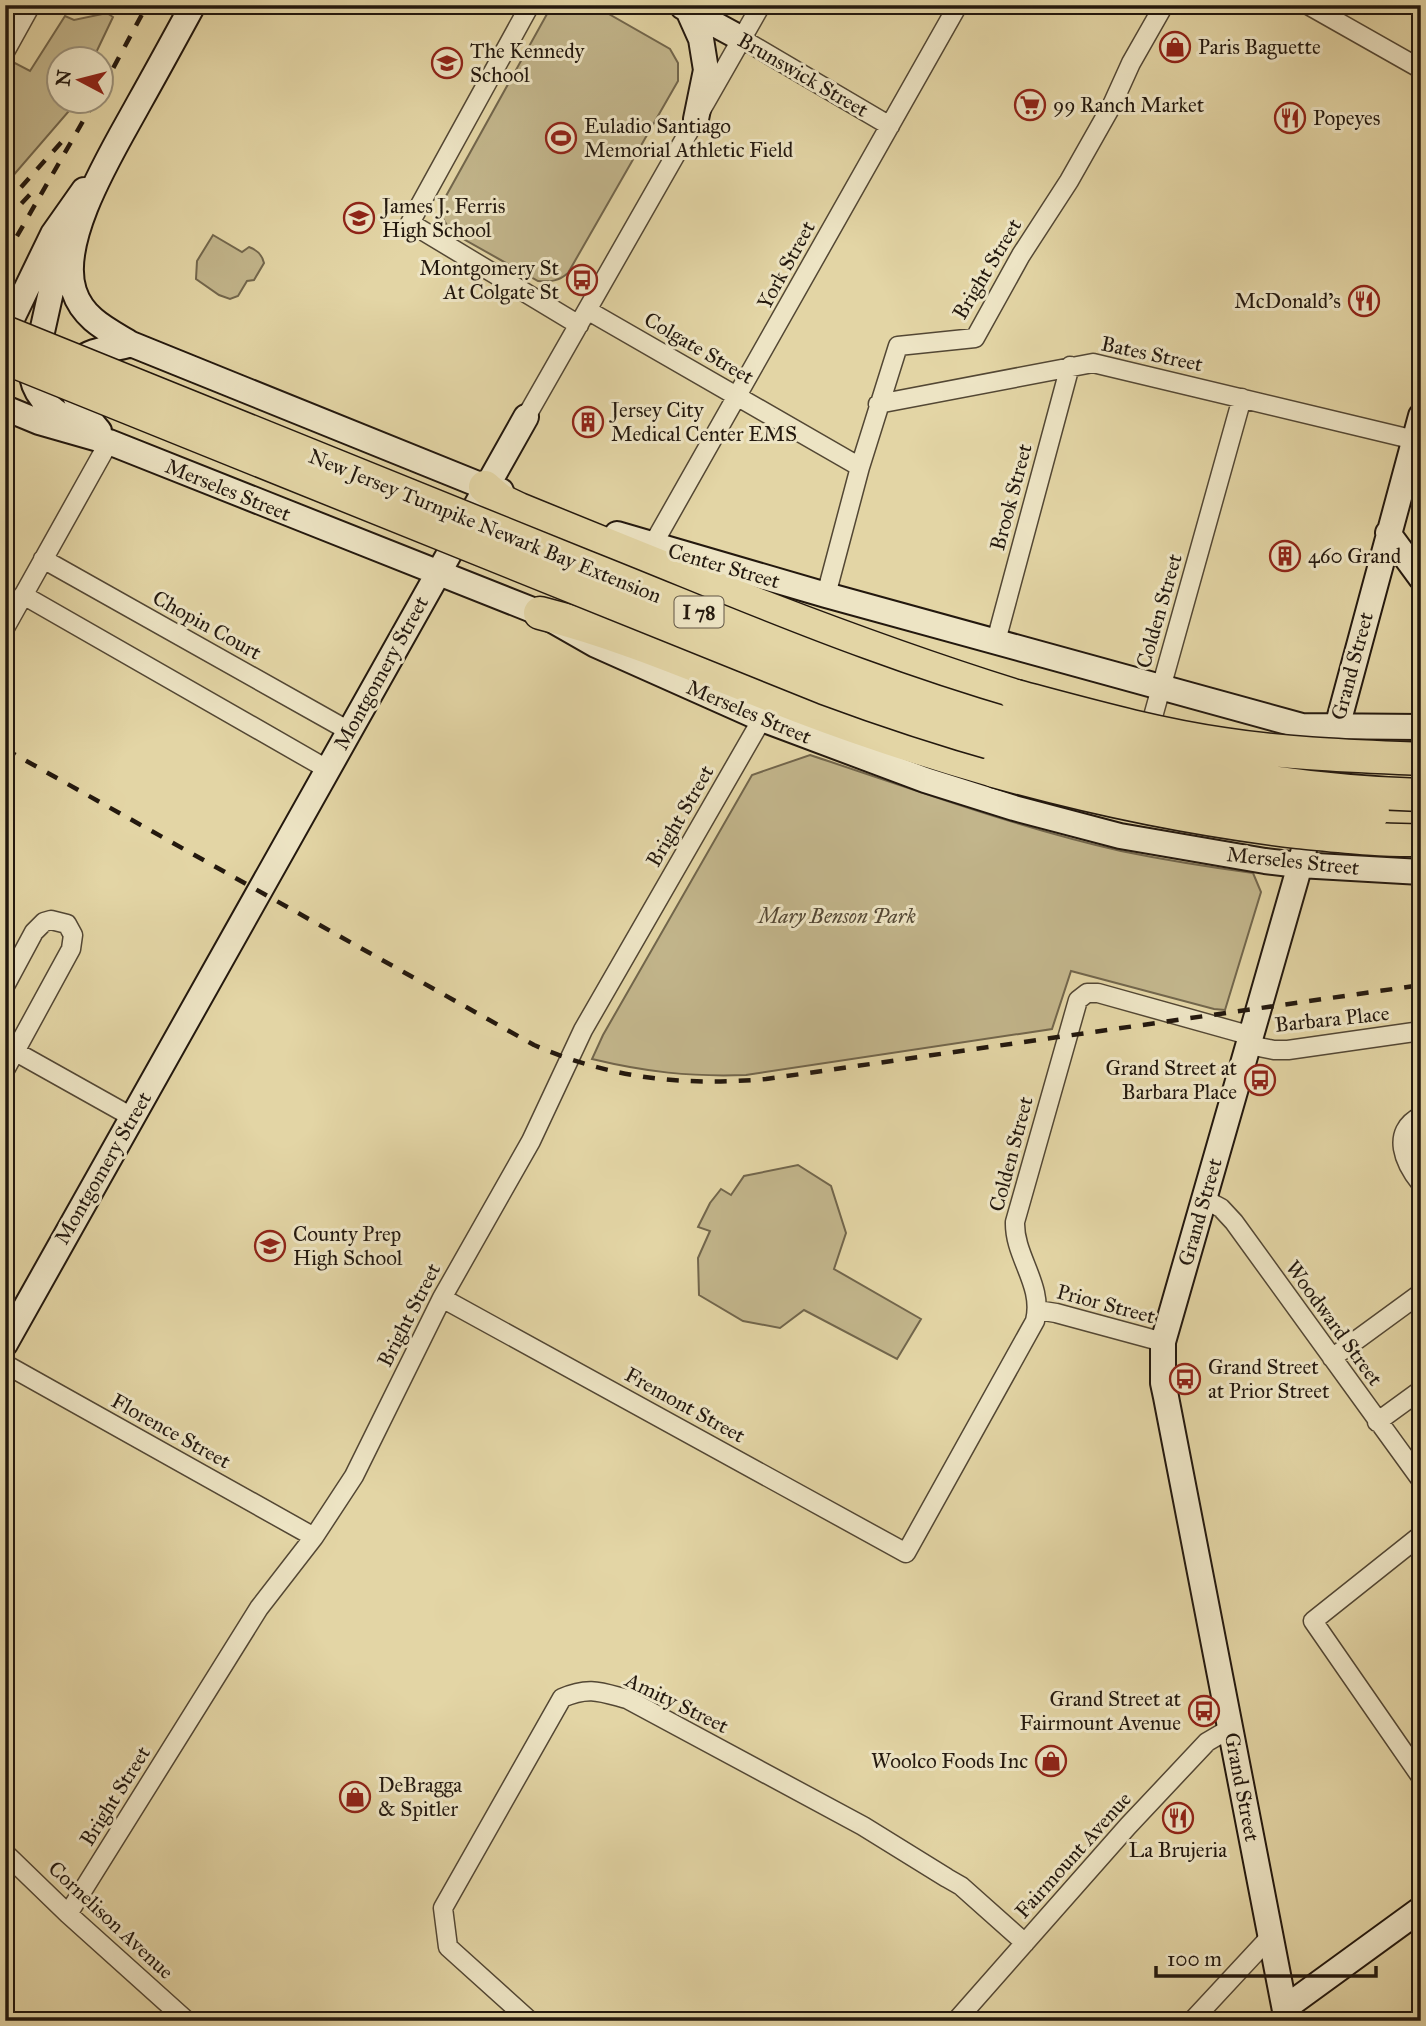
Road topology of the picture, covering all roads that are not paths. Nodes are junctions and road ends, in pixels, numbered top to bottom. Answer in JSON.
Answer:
{"nodes":[{"id":1,"x":31,"y":5,"type":"edge"},
{"id":2,"x":193,"y":5,"type":"edge"},
{"id":3,"x":530,"y":5,"type":"edge"},
{"id":4,"x":761,"y":5,"type":"edge"},
{"id":5,"x":958,"y":5,"type":"edge"},
{"id":6,"x":1164,"y":5,"type":"edge"},
{"id":7,"x":1308,"y":5,"type":"edge"},
{"id":8,"x":684,"y":8,"type":"edge"},
{"id":9,"x":741,"y":40,"type":"junction"},
{"id":10,"x":5,"y":52,"type":"edge"},
{"id":11,"x":1421,"y":69,"type":"edge"},
{"id":12,"x":696,"y":119,"type":"junction"},
{"id":13,"x":890,"y":126,"type":"junction"},
{"id":14,"x":111,"y":154,"type":"junction"},
{"id":15,"x":91,"y":181,"type":"junction"},
{"id":16,"x":583,"y":318,"type":"junction"},
{"id":17,"x":5,"y":333,"type":"edge"},
{"id":18,"x":131,"y":344,"type":"junction"},
{"id":19,"x":5,"y":358,"type":"edge"},
{"id":20,"x":1070,"y":366,"type":"junction"},
{"id":21,"x":738,"y":396,"type":"junction"},
{"id":22,"x":1242,"y":398,"type":"junction"},
{"id":23,"x":878,"y":404,"type":"junction"},
{"id":24,"x":5,"y":408,"type":"edge"},
{"id":25,"x":1421,"y":416,"type":"edge"},
{"id":26,"x":526,"y":417,"type":"joint"},
{"id":27,"x":1415,"y":440,"type":"junction"},
{"id":28,"x":109,"y":442,"type":"junction"},
{"id":29,"x":860,"y":467,"type":"junction"},
{"id":30,"x":485,"y":487,"type":"junction"},
{"id":31,"x":1388,"y":533,"type":"junction"},
{"id":32,"x":652,"y":546,"type":"junction"},
{"id":33,"x":43,"y":559,"type":"junction"},
{"id":34,"x":437,"y":573,"type":"junction"},
{"id":35,"x":1421,"y":578,"type":"edge"},
{"id":36,"x":826,"y":595,"type":"junction"},
{"id":37,"x":23,"y":596,"type":"junction"},
{"id":38,"x":540,"y":613,"type":"junction"},
{"id":39,"x":5,"y":628,"type":"edge"},
{"id":40,"x":996,"y":641,"type":"junction"},
{"id":41,"x":1161,"y":689,"type":"junction"},
{"id":42,"x":800,"y":707,"type":"junction"},
{"id":43,"x":762,"y":719,"type":"junction"},
{"id":44,"x":1336,"y":725,"type":"junction"},
{"id":45,"x":1421,"y":727,"type":"edge"},
{"id":46,"x":349,"y":731,"type":"junction"},
{"id":47,"x":1421,"y":759,"type":"edge"},
{"id":48,"x":327,"y":769,"type":"junction"},
{"id":49,"x":1421,"y":795,"type":"edge"},
{"id":50,"x":1421,"y":814,"type":"edge"},
{"id":51,"x":1120,"y":836,"type":"junction"},
{"id":52,"x":1421,"y":840,"type":"edge"},
{"id":53,"x":1299,"y":866,"type":"junction"},
{"id":54,"x":1421,"y":872,"type":"edge"},
{"id":55,"x":5,"y":986,"type":"edge"},
{"id":56,"x":1421,"y":1031,"type":"edge"},
{"id":57,"x":1250,"y":1040,"type":"junction"},
{"id":58,"x":10,"y":1049,"type":"edge"},
{"id":59,"x":5,"y":1070,"type":"edge"},
{"id":60,"x":1421,"y":1116,"type":"edge"},
{"id":61,"x":132,"y":1117,"type":"junction"},
{"id":62,"x":1421,"y":1184,"type":"edge"},
{"id":63,"x":1204,"y":1199,"type":"junction"},
{"id":64,"x":1421,"y":1293,"type":"edge"},
{"id":65,"x":442,"y":1298,"type":"junction"},
{"id":66,"x":1037,"y":1310,"type":"junction"},
{"id":67,"x":1163,"y":1342,"type":"junction"},
{"id":68,"x":5,"y":1344,"type":"edge"},
{"id":69,"x":1332,"y":1358,"type":"junction"},
{"id":70,"x":5,"y":1364,"type":"edge"},
{"id":71,"x":1421,"y":1390,"type":"edge"},
{"id":72,"x":1377,"y":1422,"type":"junction"},
{"id":73,"x":1421,"y":1480,"type":"edge"},
{"id":74,"x":1421,"y":1535,"type":"edge"},
{"id":75,"x":314,"y":1537,"type":"junction"},
{"id":76,"x":1231,"y":1728,"type":"junction"},
{"id":77,"x":1421,"y":1777,"type":"edge"},
{"id":78,"x":5,"y":1853,"type":"edge"},
{"id":79,"x":1421,"y":1909,"type":"edge"},
{"id":80,"x":68,"y":1914,"type":"junction"},
{"id":81,"x":1270,"y":1936,"type":"junction"},
{"id":82,"x":1025,"y":1943,"type":"junction"},
{"id":83,"x":1286,"y":2014,"type":"edge"},
{"id":84,"x":187,"y":2021,"type":"edge"},
{"id":85,"x":530,"y":2021,"type":"edge"},
{"id":86,"x":956,"y":2021,"type":"edge"},
{"id":87,"x":1192,"y":2021,"type":"edge"}],
"edges":[{"from":1,"to":10,"type":"street"},
{"from":2,"to":14,"type":"main road"},
{"from":3,"to":16,"type":"street","name":"Colgate Street"},
{"from":4,"to":9,"type":"street","name":"Montgomery Street"},
{"from":5,"to":13,"type":"street","name":"York Street"},
{"from":6,"to":23,"type":"street","name":"Bright Street"},
{"from":7,"to":11,"type":"street"},
{"from":8,"to":9,"type":"main road","name":"Brunswick Street"},
{"from":8,"to":12,"type":"main road"},
{"from":9,"to":12,"type":"street","name":"Montgomery Street"},
{"from":9,"to":13,"type":"street","name":"Brunswick Street"},
{"from":12,"to":16,"type":"street","name":"Montgomery Street"},
{"from":13,"to":21,"type":"street","name":"York Street"},
{"from":14,"to":15,"type":"main road"},
{"from":14,"to":18,"type":"main road","name":"Center Street"},
{"from":15,"to":17,"type":"main road"},
{"from":15,"to":28,"type":"main road"},
{"from":16,"to":21,"type":"street","name":"Colgate Street"},
{"from":16,"to":26,"type":"street","name":"Montgomery Street"},
{"from":17,"to":49,"type":"highway","name":"New Jersey Turnpike Newark Bay Extension","number":"I 78","bridge":true},
{"from":18,"to":28,"type":"main road"},
{"from":18,"to":30,"type":"main road","name":"Center Street"},
{"from":19,"to":50,"type":"highway","name":"New Jersey Turnpike Newark Bay Extension","number":"I 78","bridge":true},
{"from":20,"to":22,"type":"street","name":"Bates Street"},
{"from":20,"to":23,"type":"street","name":"Bates Street"},
{"from":20,"to":40,"type":"street","name":"Brook Street"},
{"from":21,"to":29,"type":"street","name":"Colgate Street"},
{"from":21,"to":32,"type":"street","name":"York Street"},
{"from":22,"to":27,"type":"street","name":"Bates Street"},
{"from":22,"to":41,"type":"street","name":"Colden Street"},
{"from":23,"to":29,"type":"street","name":"Bright Street"},
{"from":24,"to":28,"type":"main road"},
{"from":25,"to":27,"type":"main road","name":"Grand Street"},
{"from":26,"to":30,"type":"main road","name":"Montgomery Street"},
{"from":27,"to":31,"type":"main road","name":"Grand Street"},
{"from":28,"to":33,"type":"street"},
{"from":28,"to":34,"type":"main road","name":"Merseles Street"},
{"from":29,"to":36,"type":"street","name":"Bright Street"},
{"from":30,"to":32,"type":"main road","name":"Center Street"},
{"from":30,"to":34,"type":"main road","name":"Montgomery Street"},
{"from":30,"to":47,"type":"highway","bridge":true},
{"from":31,"to":35,"type":"main road"},
{"from":31,"to":44,"type":"main road","name":"Grand Street"},
{"from":32,"to":36,"type":"main road","name":"Center Street"},
{"from":33,"to":37,"type":"street"},
{"from":33,"to":46,"type":"street","name":"Chopin Court"},
{"from":34,"to":38,"type":"main road","name":"Merseles Street"},
{"from":34,"to":46,"type":"main road","name":"Montgomery Street"},
{"from":36,"to":40,"type":"main road","name":"Center Street"},
{"from":37,"to":39,"type":"street"},
{"from":37,"to":48,"type":"street"},
{"from":38,"to":42,"type":"highway"},
{"from":38,"to":43,"type":"main road","name":"Merseles Street"},
{"from":40,"to":41,"type":"main road","name":"Center Street"},
{"from":41,"to":44,"type":"main road","name":"Center Street"},
{"from":41,"to":51,"type":"street","name":"Colden Street"},
{"from":42,"to":43,"type":"highway"},
{"from":42,"to":52,"type":"highway","bridge":true},
{"from":43,"to":51,"type":"main road","name":"Merseles Street"},
{"from":43,"to":65,"type":"street","name":"Bright Street"},
{"from":44,"to":45,"type":"main road","name":"Center Street"},
{"from":44,"to":53,"type":"main road","name":"Grand Street"},
{"from":46,"to":48,"type":"main road","name":"Montgomery Street"},
{"from":48,"to":61,"type":"main road","name":"Montgomery Street"},
{"from":51,"to":53,"type":"main road","name":"Merseles Street"},
{"from":53,"to":54,"type":"main road","name":"Merseles Street"},
{"from":53,"to":57,"type":"main road","name":"Grand Street"},
{"from":55,"to":58,"type":"street"},
{"from":56,"to":57,"type":"street","name":"Barbara Place"},
{"from":57,"to":63,"type":"main road","name":"Grand Street"},
{"from":57,"to":66,"type":"street","name":"Colden Street"},
{"from":58,"to":59,"type":"street"},
{"from":58,"to":61,"type":"street"},
{"from":60,"to":62,"type":"street"},
{"from":61,"to":68,"type":"main road","name":"Montgomery Street"},
{"from":63,"to":67,"type":"main road","name":"Grand Street"},
{"from":63,"to":69,"type":"street","name":"Woodward Street"},
{"from":64,"to":69,"type":"street"},
{"from":65,"to":66,"type":"street","name":"Fremont Street"},
{"from":65,"to":75,"type":"street","name":"Bright Street"},
{"from":66,"to":67,"type":"street","name":"Prior Street"},
{"from":67,"to":76,"type":"main road","name":"Grand Street"},
{"from":69,"to":72,"type":"street","name":"Woodward Street"},
{"from":70,"to":75,"type":"street","name":"Florence Street"},
{"from":71,"to":72,"type":"street"},
{"from":72,"to":73,"type":"street","name":"Woodward Street"},
{"from":74,"to":77,"type":"street"},
{"from":75,"to":80,"type":"street","name":"Bright Street"},
{"from":76,"to":81,"type":"main road","name":"Grand Street"},
{"from":76,"to":82,"type":"street","name":"Fairmount Avenue"},
{"from":78,"to":80,"type":"street","name":"Cornelison Avenue"},
{"from":79,"to":83,"type":"main road"},
{"from":80,"to":84,"type":"street","name":"Cornelison Avenue"},
{"from":81,"to":83,"type":"main road","name":"Grand Street"},
{"from":81,"to":87,"type":"street"},
{"from":82,"to":85,"type":"street","name":"Amity Street"},
{"from":82,"to":86,"type":"street","name":"Fairmount Avenue"}]}
